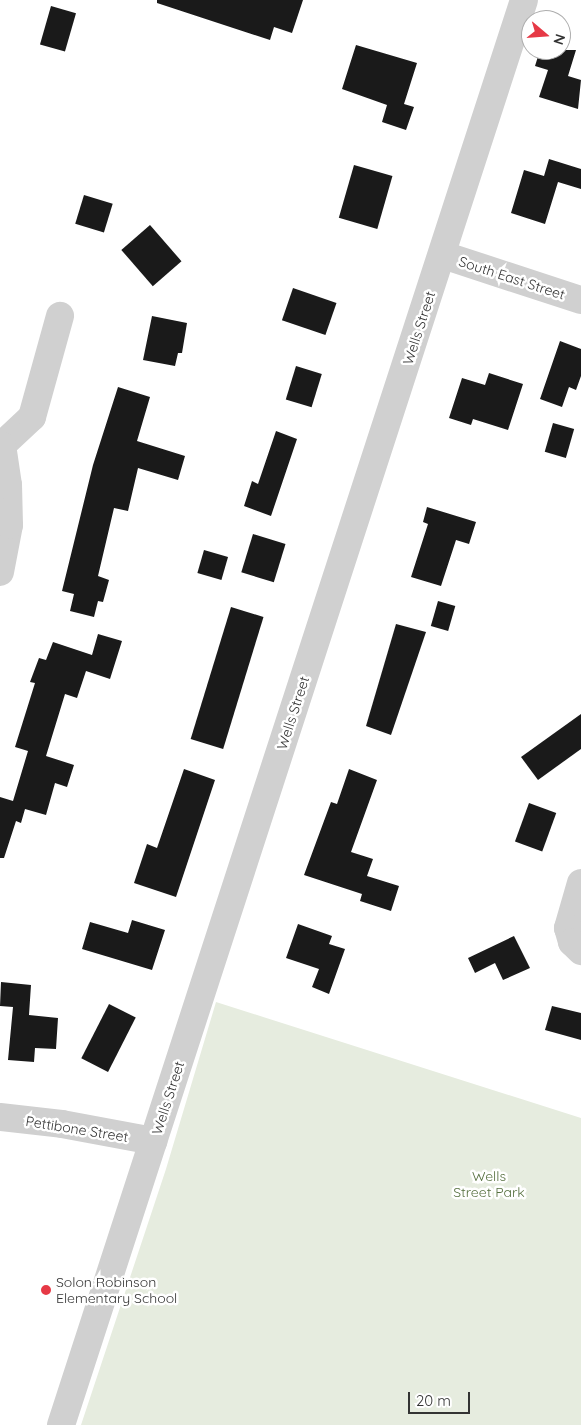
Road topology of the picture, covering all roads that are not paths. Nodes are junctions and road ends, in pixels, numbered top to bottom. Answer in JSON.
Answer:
{"nodes":[{"id":1,"x":524,"y":0,"type":"edge"},
{"id":2,"x":442,"y":255,"type":"junction"},
{"id":3,"x":581,"y":300,"type":"edge"},
{"id":4,"x":60,"y":316,"type":"dead end"},
{"id":5,"x":1,"y":444,"type":"edge"},
{"id":6,"x":0,"y":572,"type":"edge"},
{"id":7,"x":581,"y":883,"type":"edge"},
{"id":8,"x":581,"y":951,"type":"edge"},
{"id":9,"x":0,"y":1117,"type":"edge"},
{"id":10,"x":154,"y":1141,"type":"junction"},
{"id":11,"x":61,"y":1425,"type":"edge"}],
"edges":[{"from":1,"to":2,"type":"street","name":"Wells Street"},
{"from":2,"to":3,"type":"street","name":"South East Street"},
{"from":2,"to":10,"type":"street","name":"Wells Street"},
{"from":4,"to":5,"type":"street"},
{"from":5,"to":6,"type":"street"},
{"from":7,"to":8,"type":"street"},
{"from":9,"to":10,"type":"street","name":"Pettibone Street"},
{"from":10,"to":11,"type":"street","name":"Wells Street"}]}
